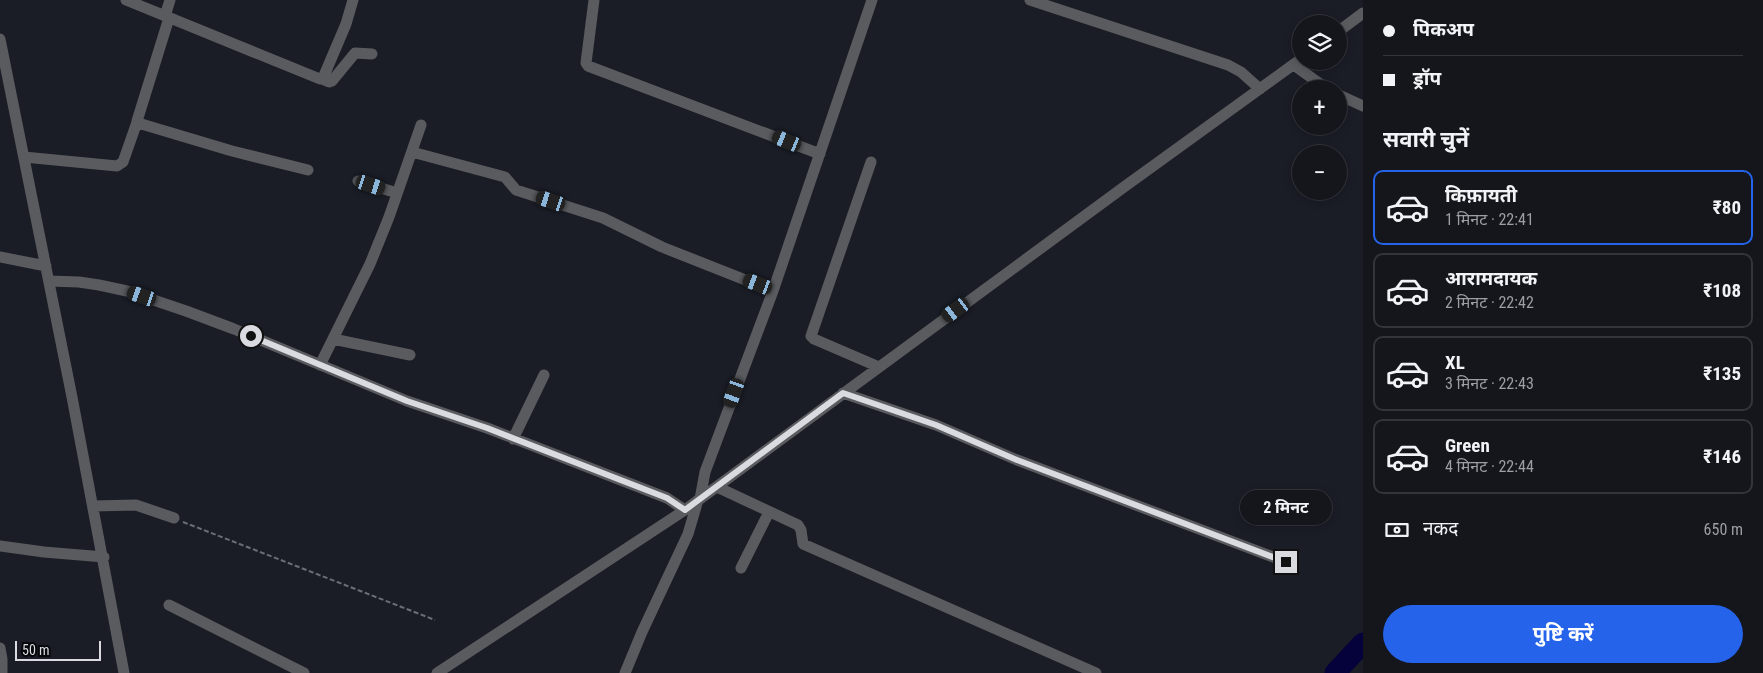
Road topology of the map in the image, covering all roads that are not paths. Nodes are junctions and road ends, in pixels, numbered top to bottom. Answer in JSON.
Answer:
{"nodes":[{"id":1,"x":126,"y":0,"type":"edge"},
{"id":2,"x":170,"y":0,"type":"edge"},
{"id":3,"x":353,"y":0,"type":"edge"},
{"id":4,"x":594,"y":0,"type":"edge"},
{"id":5,"x":872,"y":0,"type":"edge"},
{"id":6,"x":1030,"y":0,"type":"edge"},
{"id":7,"x":1363,"y":13,"type":"edge"},
{"id":8,"x":167,"y":17,"type":"junction"},
{"id":9,"x":1347,"y":25,"type":"edge"},
{"id":10,"x":0,"y":39,"type":"edge"},
{"id":11,"x":372,"y":54,"type":"dead end"},
{"id":12,"x":1292,"y":66,"type":"edge"},
{"id":13,"x":1306,"y":70,"type":"edge"},
{"id":14,"x":322,"y":79,"type":"junction"},
{"id":15,"x":1317,"y":80,"type":"edge"},
{"id":16,"x":1260,"y":89,"type":"junction"},
{"id":17,"x":1347,"y":99,"type":"edge"},
{"id":18,"x":1363,"y":106,"type":"edge"},
{"id":19,"x":137,"y":122,"type":"junction"},
{"id":20,"x":421,"y":125,"type":"dead end"},
{"id":21,"x":412,"y":152,"type":"junction"},
{"id":22,"x":820,"y":154,"type":"junction"},
{"id":23,"x":24,"y":157,"type":"junction"},
{"id":24,"x":871,"y":162,"type":"dead end"},
{"id":25,"x":308,"y":170,"type":"dead end"},
{"id":26,"x":358,"y":181,"type":"dead end"},
{"id":27,"x":397,"y":193,"type":"junction"},
{"id":28,"x":0,"y":257,"type":"edge"},
{"id":29,"x":46,"y":266,"type":"junction"},
{"id":30,"x":49,"y":281,"type":"junction"},
{"id":31,"x":774,"y":290,"type":"junction"},
{"id":32,"x":333,"y":339,"type":"junction"},
{"id":33,"x":410,"y":355,"type":"dead end"},
{"id":34,"x":320,"y":365,"type":"junction"},
{"id":35,"x":879,"y":367,"type":"junction"},
{"id":36,"x":544,"y":375,"type":"dead end"},
{"id":37,"x":843,"y":393,"type":"junction"},
{"id":38,"x":513,"y":439,"type":"junction"},
{"id":39,"x":717,"y":487,"type":"junction"},
{"id":40,"x":699,"y":499,"type":"junction"},
{"id":41,"x":93,"y":506,"type":"junction"},
{"id":42,"x":685,"y":510,"type":"junction"},
{"id":43,"x":769,"y":512,"type":"junction"},
{"id":44,"x":174,"y":518,"type":"road end"},
{"id":45,"x":0,"y":546,"type":"edge"},
{"id":46,"x":104,"y":557,"type":"junction"},
{"id":47,"x":1286,"y":562,"type":"dead end"},
{"id":48,"x":741,"y":568,"type":"dead end"},
{"id":49,"x":169,"y":605,"type":"dead end"},
{"id":50,"x":0,"y":648,"type":"edge"},
{"id":51,"x":2,"y":673,"type":"edge"},
{"id":52,"x":124,"y":673,"type":"edge"},
{"id":53,"x":304,"y":673,"type":"edge"},
{"id":54,"x":437,"y":673,"type":"edge"},
{"id":55,"x":625,"y":673,"type":"edge"},
{"id":56,"x":1096,"y":673,"type":"edge"}],
"edges":[{"from":1,"to":8,"type":"street"},
{"from":2,"to":8,"type":"street"},
{"from":3,"to":14,"type":"street"},
{"from":4,"to":22,"type":"street"},
{"from":5,"to":22,"type":"street"},
{"from":6,"to":16,"type":"street"},
{"from":7,"to":9,"type":"street"},
{"from":8,"to":14,"type":"street"},
{"from":8,"to":19,"type":"street"},
{"from":10,"to":23,"type":"street"},
{"from":11,"to":14,"type":"street"},
{"from":12,"to":16,"type":"street"},
{"from":13,"to":15,"type":"street"},
{"from":16,"to":35,"type":"street"},
{"from":17,"to":18,"type":"street"},
{"from":19,"to":23,"type":"street"},
{"from":19,"to":25,"type":"street"},
{"from":20,"to":21,"type":"street"},
{"from":21,"to":27,"type":"street"},
{"from":21,"to":31,"type":"street"},
{"from":22,"to":31,"type":"street"},
{"from":23,"to":29,"type":"street"},
{"from":24,"to":35,"type":"street"},
{"from":26,"to":27,"type":"street"},
{"from":27,"to":32,"type":"street"},
{"from":28,"to":29,"type":"street"},
{"from":29,"to":30,"type":"street"},
{"from":30,"to":34,"type":"street"},
{"from":30,"to":41,"type":"street"},
{"from":31,"to":40,"type":"street"},
{"from":32,"to":33,"type":"street"},
{"from":32,"to":34,"type":"street"},
{"from":34,"to":38,"type":"street"},
{"from":35,"to":37,"type":"street"},
{"from":36,"to":38,"type":"street"},
{"from":37,"to":39,"type":"street"},
{"from":37,"to":47,"type":"street"},
{"from":38,"to":42,"type":"street"},
{"from":39,"to":40,"type":"street"},
{"from":39,"to":43,"type":"street"},
{"from":40,"to":42,"type":"street"},
{"from":40,"to":55,"type":"street"},
{"from":41,"to":44,"type":"street"},
{"from":41,"to":46,"type":"street"},
{"from":42,"to":54,"type":"street"},
{"from":43,"to":48,"type":"street"},
{"from":43,"to":56,"type":"street"},
{"from":45,"to":46,"type":"street"},
{"from":46,"to":52,"type":"street"},
{"from":49,"to":53,"type":"street"},
{"from":50,"to":51,"type":"street"}]}
